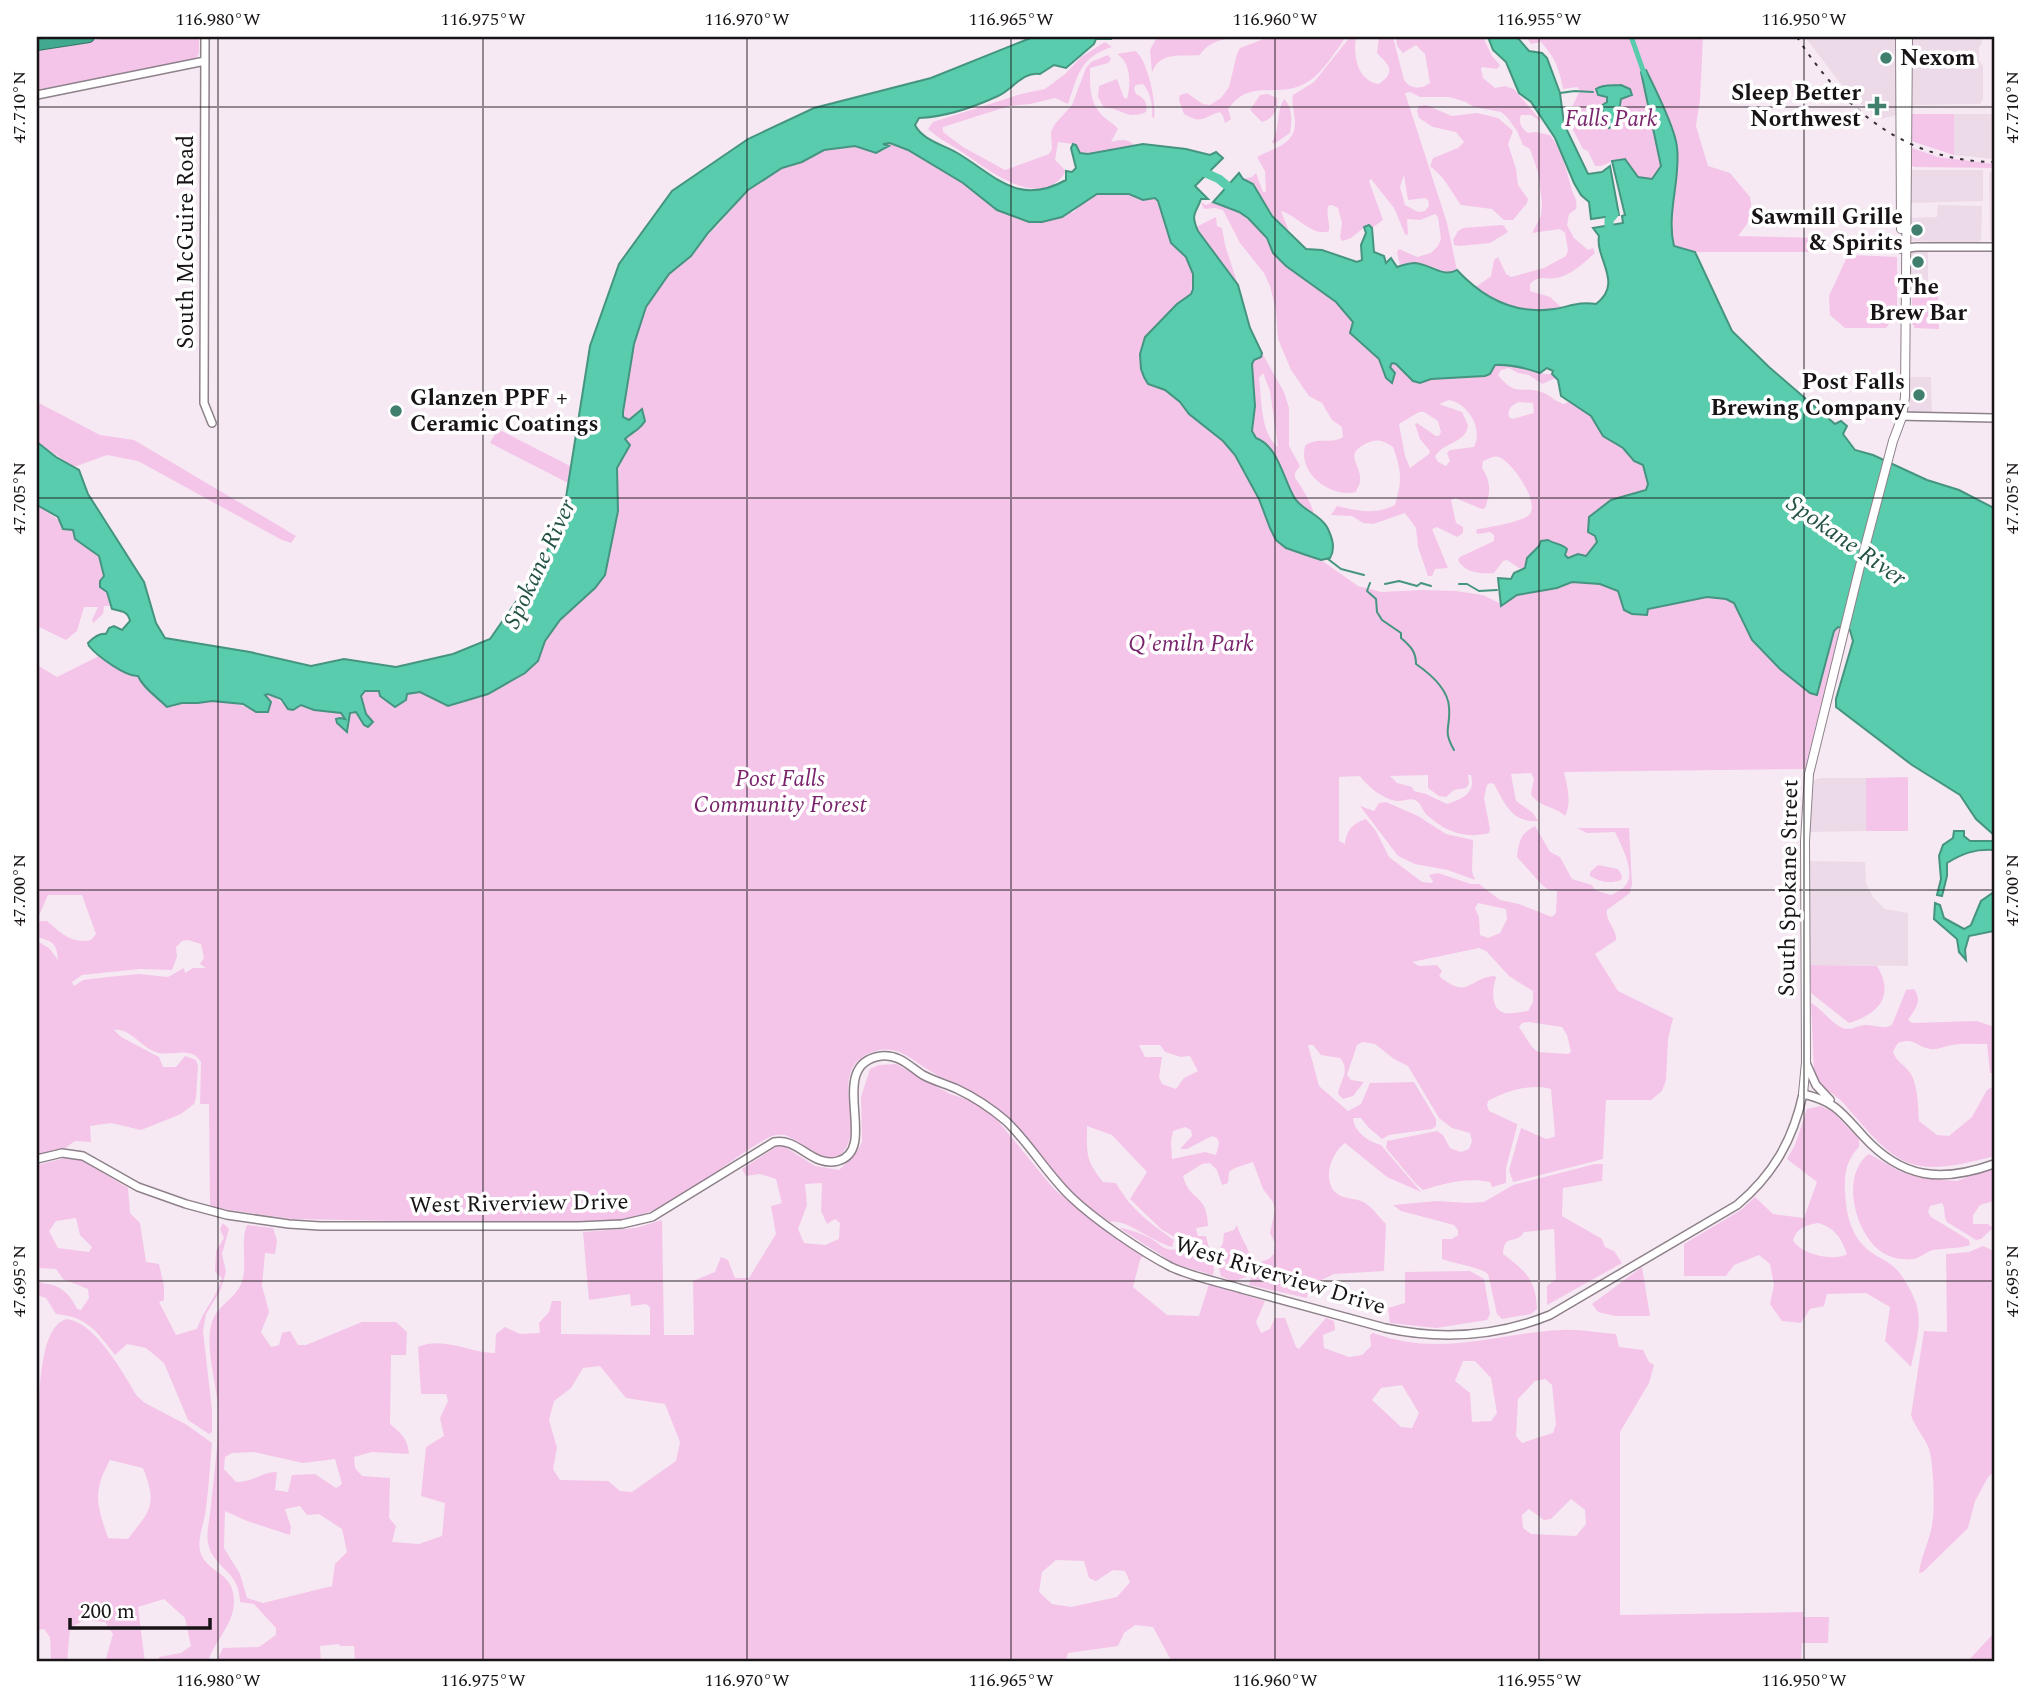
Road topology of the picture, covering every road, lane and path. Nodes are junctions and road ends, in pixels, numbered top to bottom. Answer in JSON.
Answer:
{"nodes":[{"id":1,"x":89,"y":37,"type":"edge"},
{"id":2,"x":1900,"y":37,"type":"edge"},
{"id":3,"x":1908,"y":37,"type":"edge"},
{"id":4,"x":205,"y":41,"type":"edge"},
{"id":5,"x":37,"y":45,"type":"edge"},
{"id":6,"x":205,"y":61,"type":"junction"},
{"id":7,"x":37,"y":95,"type":"edge"},
{"id":8,"x":1903,"y":246,"type":"junction"},
{"id":9,"x":1994,"y":247,"type":"edge"},
{"id":10,"x":1900,"y":416,"type":"junction"},
{"id":11,"x":1994,"y":418,"type":"edge"},
{"id":12,"x":212,"y":422,"type":"dead end"},
{"id":13,"x":1806,"y":1062,"type":"junction"},
{"id":14,"x":1803,"y":1094,"type":"junction"},
{"id":15,"x":1840,"y":1110,"type":"junction"},
{"id":16,"x":37,"y":1159,"type":"edge"},
{"id":17,"x":1994,"y":1164,"type":"edge"}],
"edges":[{"from":1,"to":5,"type":"highway"},
{"from":2,"to":8,"type":"main road"},
{"from":3,"to":8,"type":"main road"},
{"from":4,"to":6,"type":"street","name":"South McGuire Road"},
{"from":6,"to":7,"type":"street"},
{"from":6,"to":12,"type":"street","name":"South McGuire Road"},
{"from":8,"to":9,"type":"street"},
{"from":8,"to":10,"type":"main road","name":"South Spokane Street"},
{"from":10,"to":11,"type":"street"},
{"from":10,"to":13,"type":"main road","name":"South Spokane Street"},
{"from":13,"to":14,"type":"main road","name":"South Spokane Street"},
{"from":13,"to":15,"type":"street"},
{"from":14,"to":15,"type":"street"},
{"from":14,"to":16,"type":"street","name":"West Riverview Drive"},
{"from":15,"to":17,"type":"street"}]}
